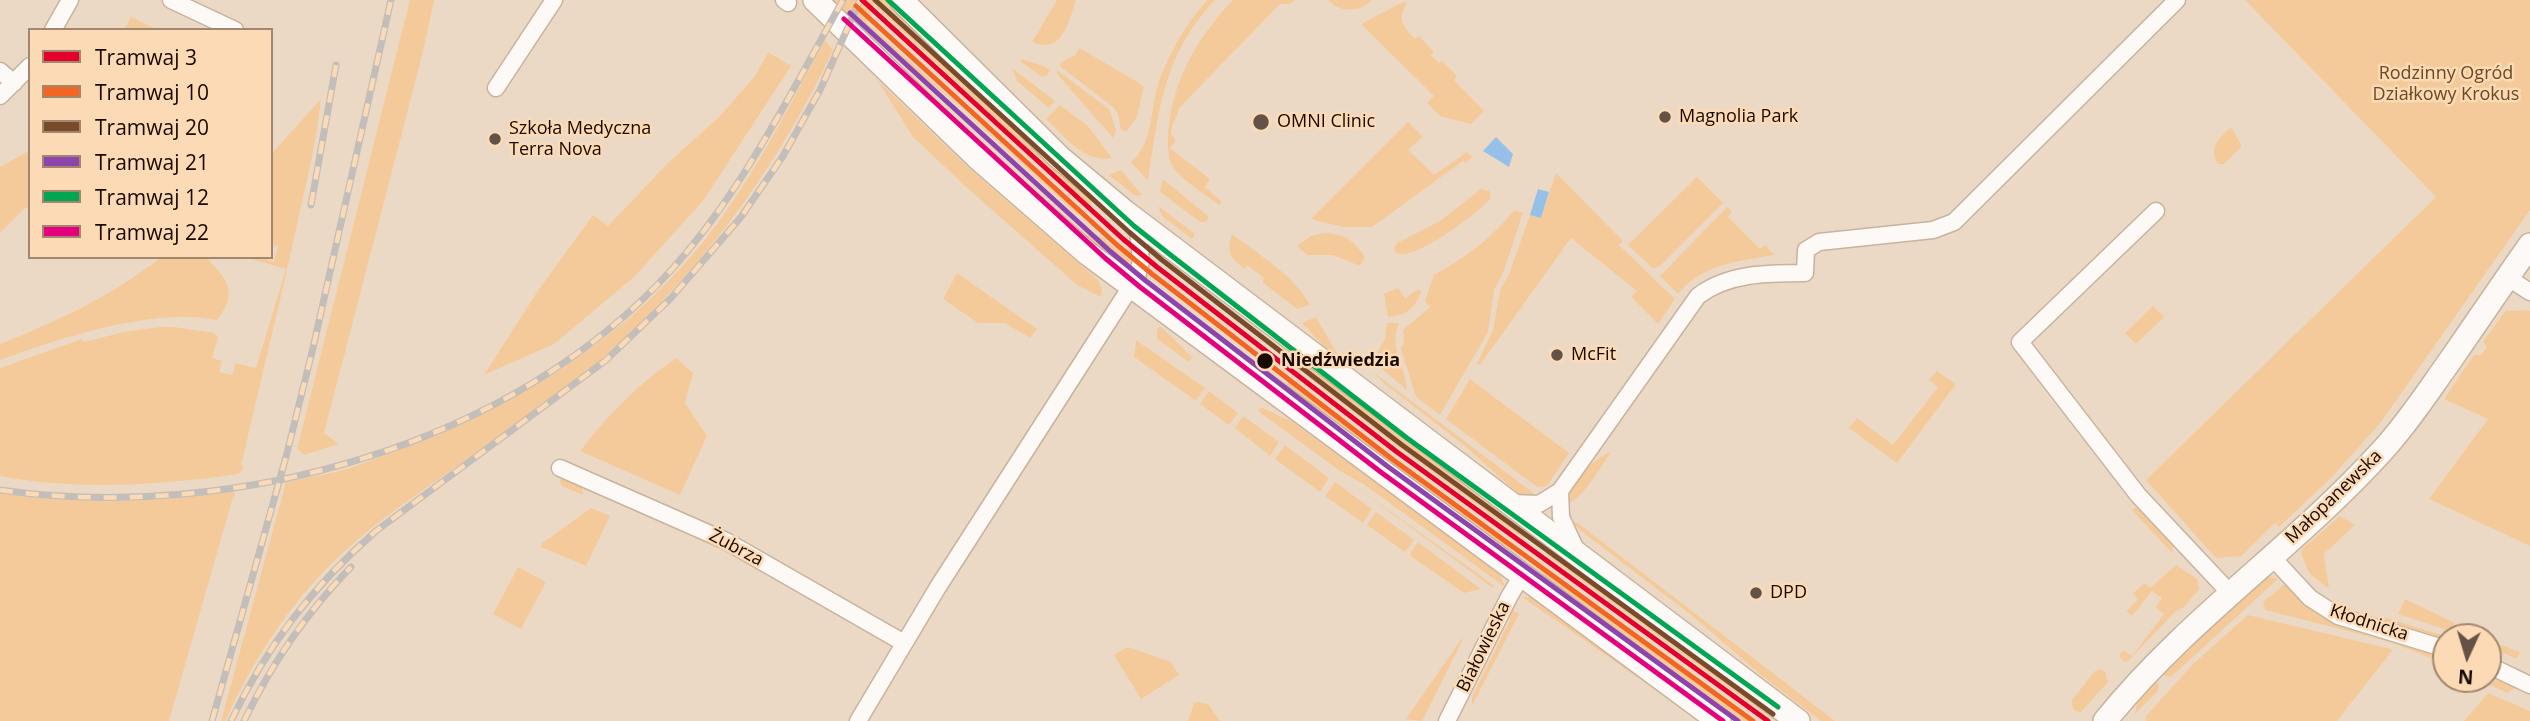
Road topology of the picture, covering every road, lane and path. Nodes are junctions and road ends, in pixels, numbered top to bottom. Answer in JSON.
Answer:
{"nodes":[{"id":1,"x":70,"y":0,"type":"edge"},
{"id":2,"x":171,"y":0,"type":"edge"},
{"id":3,"x":554,"y":0,"type":"edge"},
{"id":4,"x":815,"y":0,"type":"edge"},
{"id":5,"x":901,"y":0,"type":"edge"},
{"id":6,"x":2177,"y":0,"type":"edge"},
{"id":7,"x":54,"y":28,"type":"edge"},
{"id":8,"x":231,"y":28,"type":"edge"},
{"id":9,"x":28,"y":68,"type":"edge"},
{"id":10,"x":0,"y":71,"type":"edge"},
{"id":11,"x":14,"y":83,"type":"junction"},
{"id":12,"x":496,"y":88,"type":"dead end"},
{"id":13,"x":0,"y":96,"type":"edge"},
{"id":14,"x":2156,"y":211,"type":"dead end"},
{"id":15,"x":1138,"y":220,"type":"junction"},
{"id":16,"x":2530,"y":245,"type":"edge"},
{"id":17,"x":2507,"y":277,"type":"junction"},
{"id":18,"x":1131,"y":288,"type":"junction"},
{"id":19,"x":2530,"y":292,"type":"edge"},
{"id":20,"x":560,"y":468,"type":"dead end"},
{"id":21,"x":1560,"y":491,"type":"junction"},
{"id":22,"x":1508,"y":502,"type":"junction"},
{"id":23,"x":1579,"y":556,"type":"junction"},
{"id":24,"x":2271,"y":556,"type":"junction"},
{"id":25,"x":1522,"y":575,"type":"junction"},
{"id":26,"x":2230,"y":593,"type":"junction"},
{"id":27,"x":904,"y":643,"type":"junction"},
{"id":28,"x":2432,"y":645,"type":"edge"},
{"id":29,"x":2502,"y":672,"type":"edge"},
{"id":30,"x":2530,"y":685,"type":"edge"},
{"id":31,"x":858,"y":721,"type":"edge"},
{"id":32,"x":1447,"y":721,"type":"edge"},
{"id":33,"x":1719,"y":721,"type":"edge"},
{"id":34,"x":1798,"y":721,"type":"edge"},
{"id":35,"x":2105,"y":721,"type":"edge"}],
"edges":[{"from":1,"to":7,"type":"street"},
{"from":2,"to":8,"type":"street"},
{"from":3,"to":12,"type":"street"},
{"from":4,"to":18,"type":"main road"},
{"from":5,"to":15,"type":"main road"},
{"from":6,"to":21,"type":"street"},
{"from":9,"to":11,"type":"street"},
{"from":10,"to":11,"type":"street"},
{"from":11,"to":13,"type":"street"},
{"from":14,"to":26,"type":"street"},
{"from":15,"to":18,"type":"street"},
{"from":15,"to":22,"type":"main road"},
{"from":16,"to":17,"type":"main road","name":"Małopanewska"},
{"from":17,"to":19,"type":"street"},
{"from":17,"to":24,"type":"main road","name":"Małopanewska"},
{"from":18,"to":25,"type":"main road"},
{"from":18,"to":27,"type":"street"},
{"from":20,"to":27,"type":"street","name":"Żubrza"},
{"from":21,"to":22,"type":"street"},
{"from":21,"to":23,"type":"street"},
{"from":22,"to":23,"type":"main road"},
{"from":23,"to":34,"type":"main road"},
{"from":24,"to":26,"type":"main road","name":"Małopanewska"},
{"from":24,"to":28,"type":"street","name":"Kłodnicka"},
{"from":25,"to":32,"type":"street","name":"Białowieska"},
{"from":25,"to":33,"type":"main road"},
{"from":26,"to":35,"type":"main road","name":"Małopanewska"},
{"from":27,"to":31,"type":"street"},
{"from":29,"to":30,"type":"street"}]}
